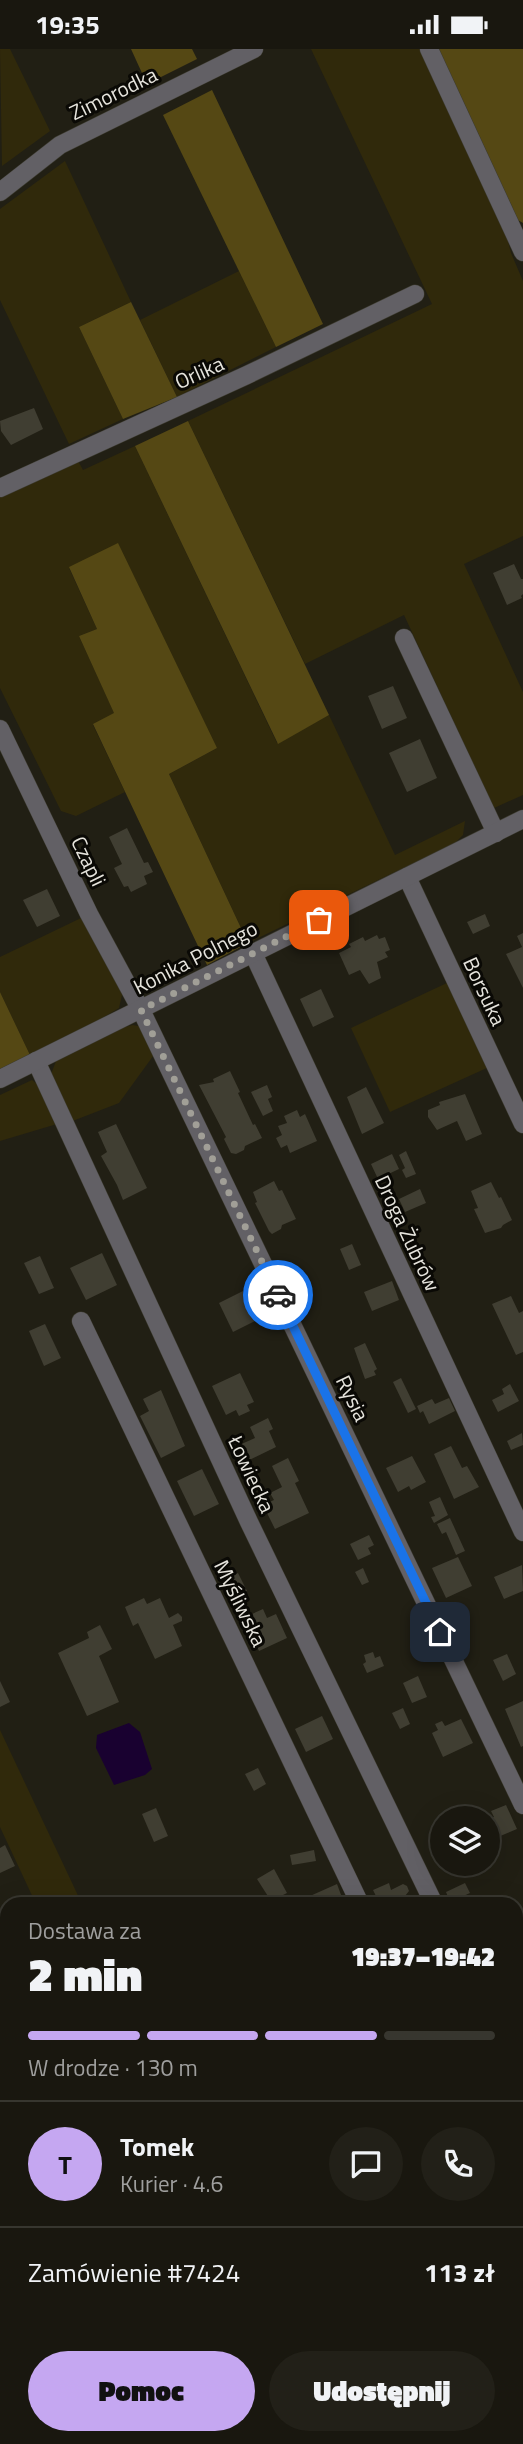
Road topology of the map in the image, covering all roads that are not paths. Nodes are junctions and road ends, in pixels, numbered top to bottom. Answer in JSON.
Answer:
{"nodes":[{"id":1,"x":254,"y":49,"type":"edge"},
{"id":2,"x":429,"y":49,"type":"edge"},
{"id":3,"x":0,"y":193,"type":"edge"},
{"id":4,"x":521,"y":244,"type":"edge"},
{"id":5,"x":415,"y":294,"type":"dead end"},
{"id":6,"x":0,"y":488,"type":"edge"},
{"id":7,"x":404,"y":638,"type":"dead end"},
{"id":8,"x":0,"y":729,"type":"edge"},
{"id":9,"x":523,"y":819,"type":"edge"},
{"id":10,"x":496,"y":833,"type":"junction"},
{"id":11,"x":407,"y":877,"type":"junction"},
{"id":12,"x":253,"y":953,"type":"junction"},
{"id":13,"x":141,"y":1010,"type":"junction"},
{"id":14,"x":36,"y":1061,"type":"junction"},
{"id":15,"x":0,"y":1079,"type":"edge"},
{"id":16,"x":523,"y":1124,"type":"edge"},
{"id":17,"x":81,"y":1321,"type":"dead end"},
{"id":18,"x":523,"y":1532,"type":"edge"},
{"id":19,"x":523,"y":1805,"type":"edge"},
{"id":20,"x":357,"y":1897,"type":"edge"},
{"id":21,"x":431,"y":1897,"type":"edge"}],
"edges":[{"from":1,"to":3,"type":"street","name":"Zimorodka"},
{"from":2,"to":4,"type":"street"},
{"from":5,"to":6,"type":"street","name":"Orlika"},
{"from":7,"to":10,"type":"street"},
{"from":8,"to":13,"type":"street","name":"Czapli"},
{"from":9,"to":10,"type":"street","name":"Konika Polnego"},
{"from":10,"to":11,"type":"street","name":"Konika Polnego"},
{"from":11,"to":12,"type":"street","name":"Konika Polnego"},
{"from":11,"to":16,"type":"street","name":"Borsuka"},
{"from":12,"to":13,"type":"street","name":"Konika Polnego"},
{"from":12,"to":18,"type":"street","name":"Droga Żubrów"},
{"from":13,"to":14,"type":"street","name":"Konika Polnego"},
{"from":13,"to":19,"type":"street","name":"Rysia"},
{"from":14,"to":15,"type":"street","name":"Konika Polnego"},
{"from":14,"to":21,"type":"street","name":"Łowiecka"},
{"from":17,"to":20,"type":"street","name":"Myśliwska"}]}
